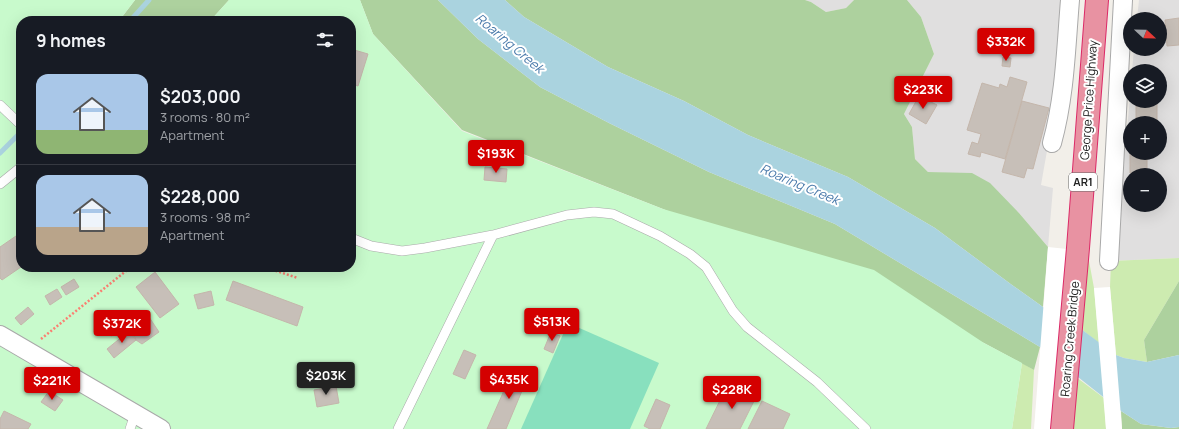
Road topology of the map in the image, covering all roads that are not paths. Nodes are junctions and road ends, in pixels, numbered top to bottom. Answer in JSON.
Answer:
{"nodes":[{"id":1,"x":1070,"y":0,"type":"edge"},
{"id":2,"x":1097,"y":0,"type":"edge"},
{"id":3,"x":1123,"y":0,"type":"edge"},
{"id":4,"x":0,"y":105,"type":"edge"},
{"id":5,"x":16,"y":120,"type":"edge"},
{"id":6,"x":1052,"y":143,"type":"dead end"},
{"id":7,"x":16,"y":171,"type":"edge"},
{"id":8,"x":0,"y":184,"type":"edge"},
{"id":9,"x":493,"y":234,"type":"junction"},
{"id":10,"x":356,"y":240,"type":"edge"},
{"id":11,"x":1078,"y":248,"type":"joint"},
{"id":12,"x":1109,"y":261,"type":"dead end"},
{"id":13,"x":0,"y":335,"type":"edge"},
{"id":14,"x":133,"y":421,"type":"edge"},
{"id":15,"x":161,"y":429,"type":"edge"},
{"id":16,"x":398,"y":429,"type":"edge"},
{"id":17,"x":866,"y":429,"type":"edge"},
{"id":18,"x":1062,"y":429,"type":"edge"}],
"edges":[{"from":1,"to":6,"type":"street"},
{"from":2,"to":11,"type":"highway","name":"George Price Highway","number":"AR1"},
{"from":3,"to":12,"type":"street"},
{"from":4,"to":5,"type":"lane"},
{"from":7,"to":8,"type":"lane"},
{"from":9,"to":10,"type":"lane"},
{"from":9,"to":16,"type":"lane"},
{"from":9,"to":17,"type":"lane"},
{"from":11,"to":18,"type":"highway","name":"Roaring Creek Bridge","number":"AR1"},
{"from":13,"to":14,"type":"street"},
{"from":14,"to":15,"type":"street"}]}
